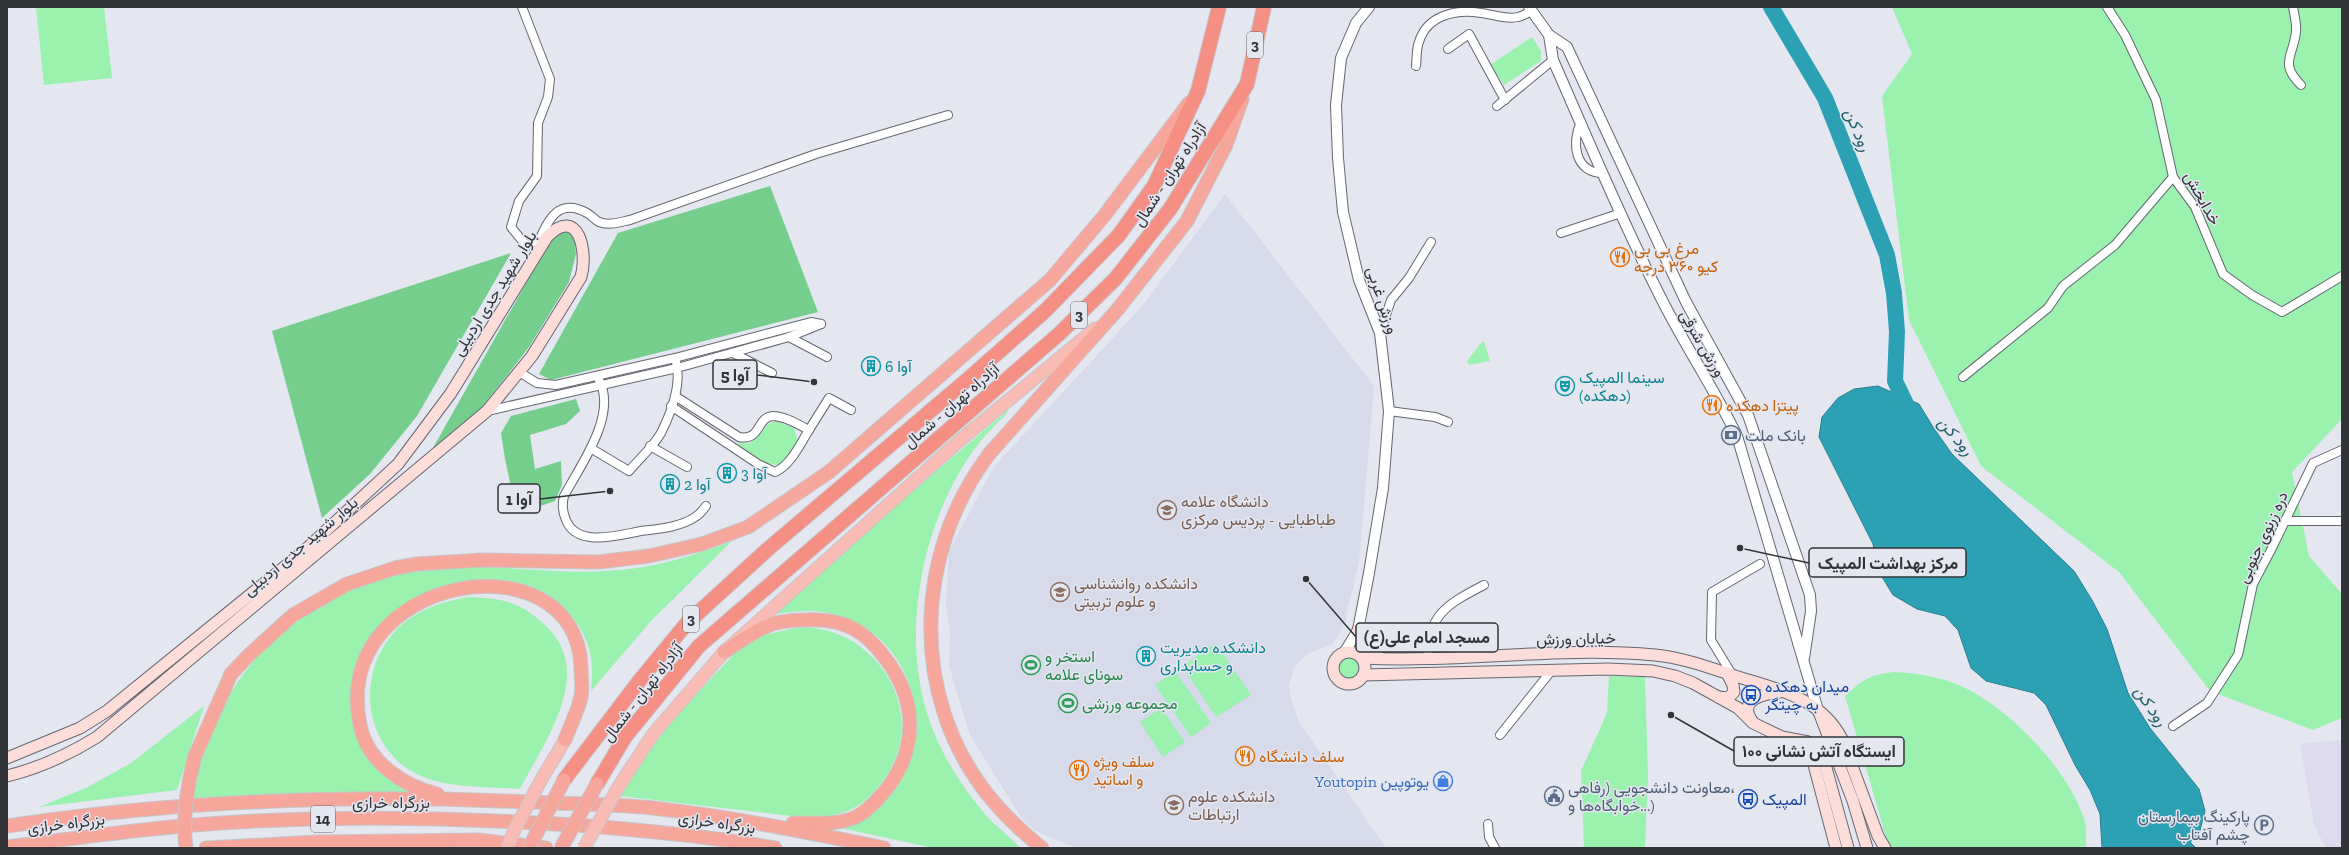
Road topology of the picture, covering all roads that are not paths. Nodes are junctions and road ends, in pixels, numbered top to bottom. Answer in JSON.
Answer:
{"nodes":[{"id":1,"x":522,"y":7,"type":"edge"},
{"id":2,"x":1219,"y":7,"type":"edge"},
{"id":3,"x":1264,"y":7,"type":"edge"},
{"id":4,"x":1369,"y":7,"type":"edge"},
{"id":5,"x":2107,"y":7,"type":"edge"},
{"id":6,"x":2293,"y":7,"type":"edge"},
{"id":7,"x":1531,"y":9,"type":"edge"},
{"id":8,"x":1549,"y":35,"type":"junction"},
{"id":9,"x":1448,"y":49,"type":"dead end"},
{"id":10,"x":1553,"y":60,"type":"junction"},
{"id":11,"x":1416,"y":66,"type":"dead end"},
{"id":12,"x":1247,"y":84,"type":"junction"},
{"id":13,"x":2301,"y":85,"type":"dead end"},
{"id":14,"x":1198,"y":91,"type":"junction"},
{"id":15,"x":1505,"y":100,"type":"junction"},
{"id":16,"x":1497,"y":106,"type":"dead end"},
{"id":17,"x":948,"y":115,"type":"dead end"},
{"id":18,"x":1581,"y":122,"type":"junction"},
{"id":19,"x":1603,"y":173,"type":"junction"},
{"id":20,"x":2173,"y":177,"type":"junction"},
{"id":21,"x":1621,"y":213,"type":"junction"},
{"id":22,"x":1561,"y":233,"type":"dead end"},
{"id":23,"x":543,"y":240,"type":"junction"},
{"id":24,"x":1431,"y":242,"type":"dead end"},
{"id":25,"x":2342,"y":276,"type":"edge"},
{"id":26,"x":1118,"y":309,"type":"junction"},
{"id":27,"x":1380,"y":333,"type":"junction"},
{"id":28,"x":789,"y":337,"type":"junction"},
{"id":29,"x":733,"y":353,"type":"junction"},
{"id":30,"x":826,"y":357,"type":"dead end"},
{"id":31,"x":675,"y":358,"type":"junction"},
{"id":32,"x":677,"y":368,"type":"junction"},
{"id":33,"x":519,"y":372,"type":"junction"},
{"id":34,"x":772,"y":373,"type":"dead end"},
{"id":35,"x":596,"y":376,"type":"junction"},
{"id":36,"x":1964,"y":377,"type":"dead end"},
{"id":37,"x":602,"y":385,"type":"junction"},
{"id":38,"x":675,"y":396,"type":"junction"},
{"id":39,"x":671,"y":406,"type":"junction"},
{"id":40,"x":851,"y":410,"type":"dead end"},
{"id":41,"x":1389,"y":411,"type":"junction"},
{"id":42,"x":487,"y":412,"type":"junction"},
{"id":43,"x":1448,"y":422,"type":"dead end"},
{"id":44,"x":808,"y":430,"type":"junction"},
{"id":45,"x":650,"y":446,"type":"junction"},
{"id":46,"x":592,"y":449,"type":"junction"},
{"id":47,"x":2342,"y":450,"type":"edge"},
{"id":48,"x":687,"y":467,"type":"dead end"},
{"id":49,"x":706,"y":506,"type":"dead end"},
{"id":50,"x":2285,"y":521,"type":"junction"},
{"id":51,"x":2342,"y":521,"type":"edge"},
{"id":52,"x":1760,"y":564,"type":"dead end"},
{"id":53,"x":1484,"y":585,"type":"dead end"},
{"id":54,"x":1358,"y":630,"type":"junction"},
{"id":55,"x":724,"y":652,"type":"junction"},
{"id":56,"x":1344,"y":653,"type":"junction"},
{"id":57,"x":1362,"y":658,"type":"junction"},
{"id":58,"x":1428,"y":658,"type":"junction"},
{"id":59,"x":1385,"y":659,"type":"junction"},
{"id":60,"x":1804,"y":662,"type":"junction"},
{"id":61,"x":1552,"y":670,"type":"junction"},
{"id":62,"x":1363,"y":675,"type":"junction"},
{"id":63,"x":1730,"y":675,"type":"junction"},
{"id":64,"x":1786,"y":691,"type":"junction"},
{"id":65,"x":1717,"y":697,"type":"junction"},
{"id":66,"x":1817,"y":707,"type":"junction"},
{"id":67,"x":1753,"y":723,"type":"junction"},
{"id":68,"x":2173,"y":726,"type":"dead end"},
{"id":69,"x":1500,"y":735,"type":"dead end"},
{"id":70,"x":565,"y":740,"type":"joint"},
{"id":71,"x":1808,"y":742,"type":"junction"},
{"id":72,"x":7,"y":758,"type":"edge"},
{"id":73,"x":7,"y":776,"type":"edge"},
{"id":74,"x":564,"y":780,"type":"joint"},
{"id":75,"x":597,"y":784,"type":"joint"},
{"id":76,"x":458,"y":799,"type":"junction"},
{"id":77,"x":765,"y":823,"type":"junction"},
{"id":78,"x":1488,"y":824,"type":"dead end"},
{"id":79,"x":7,"y":826,"type":"edge"},
{"id":80,"x":7,"y":847,"type":"edge"},
{"id":81,"x":186,"y":848,"type":"edge"},
{"id":82,"x":206,"y":848,"type":"edge"},
{"id":83,"x":507,"y":848,"type":"edge"},
{"id":84,"x":529,"y":848,"type":"edge"},
{"id":85,"x":546,"y":848,"type":"edge"},
{"id":86,"x":561,"y":848,"type":"edge"},
{"id":87,"x":584,"y":848,"type":"edge"},
{"id":88,"x":775,"y":848,"type":"edge"},
{"id":89,"x":884,"y":848,"type":"edge"},
{"id":90,"x":1042,"y":848,"type":"edge"},
{"id":91,"x":1495,"y":848,"type":"edge"},
{"id":92,"x":1836,"y":848,"type":"edge"},
{"id":93,"x":1848,"y":848,"type":"edge"},
{"id":94,"x":1867,"y":848,"type":"edge"},
{"id":95,"x":1885,"y":848,"type":"edge"}],
"edges":[{"from":1,"to":23,"type":"street"},
{"from":2,"to":14,"type":"highway","name":"آزادراه تهران - شمال","number":"3"},
{"from":3,"to":12,"type":"highway","name":"آزادراه تهران - شمال","number":"3"},
{"from":4,"to":27,"type":"street","name":"ورزش غربی"},
{"from":5,"to":20,"type":"street","name":"خدابخش"},
{"from":6,"to":13,"type":"street"},
{"from":7,"to":8,"type":"street","name":"ورزش شرقی"},
{"from":7,"to":11,"type":"street"},
{"from":8,"to":10,"type":"street","name":"ورزش شرقی"},
{"from":8,"to":60,"type":"street"},
{"from":9,"to":15,"type":"street"},
{"from":10,"to":15,"type":"street"},
{"from":10,"to":18,"type":"street","name":"ورزش شرقی"},
{"from":12,"to":26,"type":"highway"},
{"from":12,"to":75,"type":"highway","name":"آزادراه تهران - شمال","number":"3"},
{"from":14,"to":74,"type":"highway","name":"آزادراه تهران - شمال","number":"3"},
{"from":14,"to":81,"type":"highway","bridge":true},
{"from":15,"to":16,"type":"street"},
{"from":17,"to":23,"type":"street"},
{"from":18,"to":19,"type":"street","name":"ورزش شرقی"},
{"from":18,"to":19,"type":"street"},
{"from":19,"to":21,"type":"street","name":"ورزش شرقی"},
{"from":20,"to":25,"type":"street","name":"خدابخش"},
{"from":20,"to":36,"type":"street"},
{"from":21,"to":22,"type":"street"},
{"from":21,"to":60,"type":"street","name":"ورزش شرقی"},
{"from":23,"to":33,"type":"main road","name":"بلوار شهید جدی اردبیلی"},
{"from":23,"to":72,"type":"main road","name":"بلوار شهید جدی اردبیلی"},
{"from":24,"to":27,"type":"street"},
{"from":26,"to":55,"type":"main road"},
{"from":26,"to":90,"type":"highway"},
{"from":27,"to":41,"type":"street","name":"ورزش غربی"},
{"from":28,"to":29,"type":"street"},
{"from":28,"to":30,"type":"street"},
{"from":28,"to":31,"type":"street"},
{"from":29,"to":32,"type":"street"},
{"from":29,"to":34,"type":"street"},
{"from":31,"to":32,"type":"street"},
{"from":31,"to":35,"type":"street"},
{"from":32,"to":37,"type":"street"},
{"from":32,"to":38,"type":"street"},
{"from":33,"to":35,"type":"street"},
{"from":33,"to":42,"type":"main road","name":"بلوار شهید جدی اردبیلی"},
{"from":35,"to":37,"type":"street"},
{"from":37,"to":42,"type":"street"},
{"from":37,"to":46,"type":"street"},
{"from":38,"to":39,"type":"street"},
{"from":38,"to":44,"type":"street"},
{"from":39,"to":44,"type":"street"},
{"from":39,"to":45,"type":"street"},
{"from":40,"to":44,"type":"street"},
{"from":41,"to":43,"type":"street"},
{"from":41,"to":54,"type":"street","name":"ورزش غربی"},
{"from":42,"to":73,"type":"main road","name":"بلوار شهید جدی اردبیلی"},
{"from":45,"to":46,"type":"street"},
{"from":45,"to":48,"type":"street"},
{"from":46,"to":49,"type":"street"},
{"from":47,"to":50,"type":"street","name":"دره زرنوی جنوبی"},
{"from":50,"to":51,"type":"street"},
{"from":50,"to":68,"type":"street","name":"دره زرنوی جنوبی"},
{"from":52,"to":63,"type":"street"},
{"from":53,"to":58,"type":"street"},
{"from":54,"to":56,"type":"street","name":"ورزش غربی"},
{"from":54,"to":59,"type":"main road"},
{"from":55,"to":77,"type":"highway"},
{"from":55,"to":87,"type":"main road","bridge":true},
{"from":56,"to":57,"type":"main road"},
{"from":56,"to":62,"type":"main road"},
{"from":57,"to":59,"type":"main road","name":"خیابان ورزش"},
{"from":57,"to":62,"type":"main road"},
{"from":58,"to":59,"type":"main road","name":"خیابان ورزش"},
{"from":58,"to":63,"type":"main road","name":"خیابان ورزش"},
{"from":60,"to":66,"type":"street","name":"ورزش شرقی"},
{"from":61,"to":62,"type":"main road","name":"خیابان ورزش"},
{"from":61,"to":65,"type":"main road","name":"خیابان ورزش"},
{"from":61,"to":69,"type":"street"},
{"from":63,"to":64,"type":"main road","name":"خیابان ورزش"},
{"from":63,"to":65,"type":"main road"},
{"from":64,"to":66,"type":"main road","name":"خیابان ورزش"},
{"from":64,"to":67,"type":"main road"},
{"from":65,"to":67,"type":"main road","name":"خیابان ورزش"},
{"from":66,"to":94,"type":"main road"},
{"from":66,"to":95,"type":"main road","name":"خیابان ورزش"},
{"from":67,"to":71,"type":"main road","name":"خیابان ورزش"},
{"from":70,"to":76,"type":"highway"},
{"from":70,"to":83,"type":"main road","bridge":true},
{"from":71,"to":92,"type":"main road"},
{"from":71,"to":93,"type":"main road"},
{"from":74,"to":84,"type":"highway","number":"3","bridge":true},
{"from":75,"to":86,"type":"highway","number":"3","bridge":true},
{"from":76,"to":77,"type":"highway"},
{"from":76,"to":79,"type":"highway"},
{"from":77,"to":89,"type":"highway"},
{"from":78,"to":91,"type":"street"},
{"from":80,"to":88,"type":"highway","name":"بزرگراه خرازی","number":"14"},
{"from":82,"to":85,"type":"highway","number":"14"}]}
